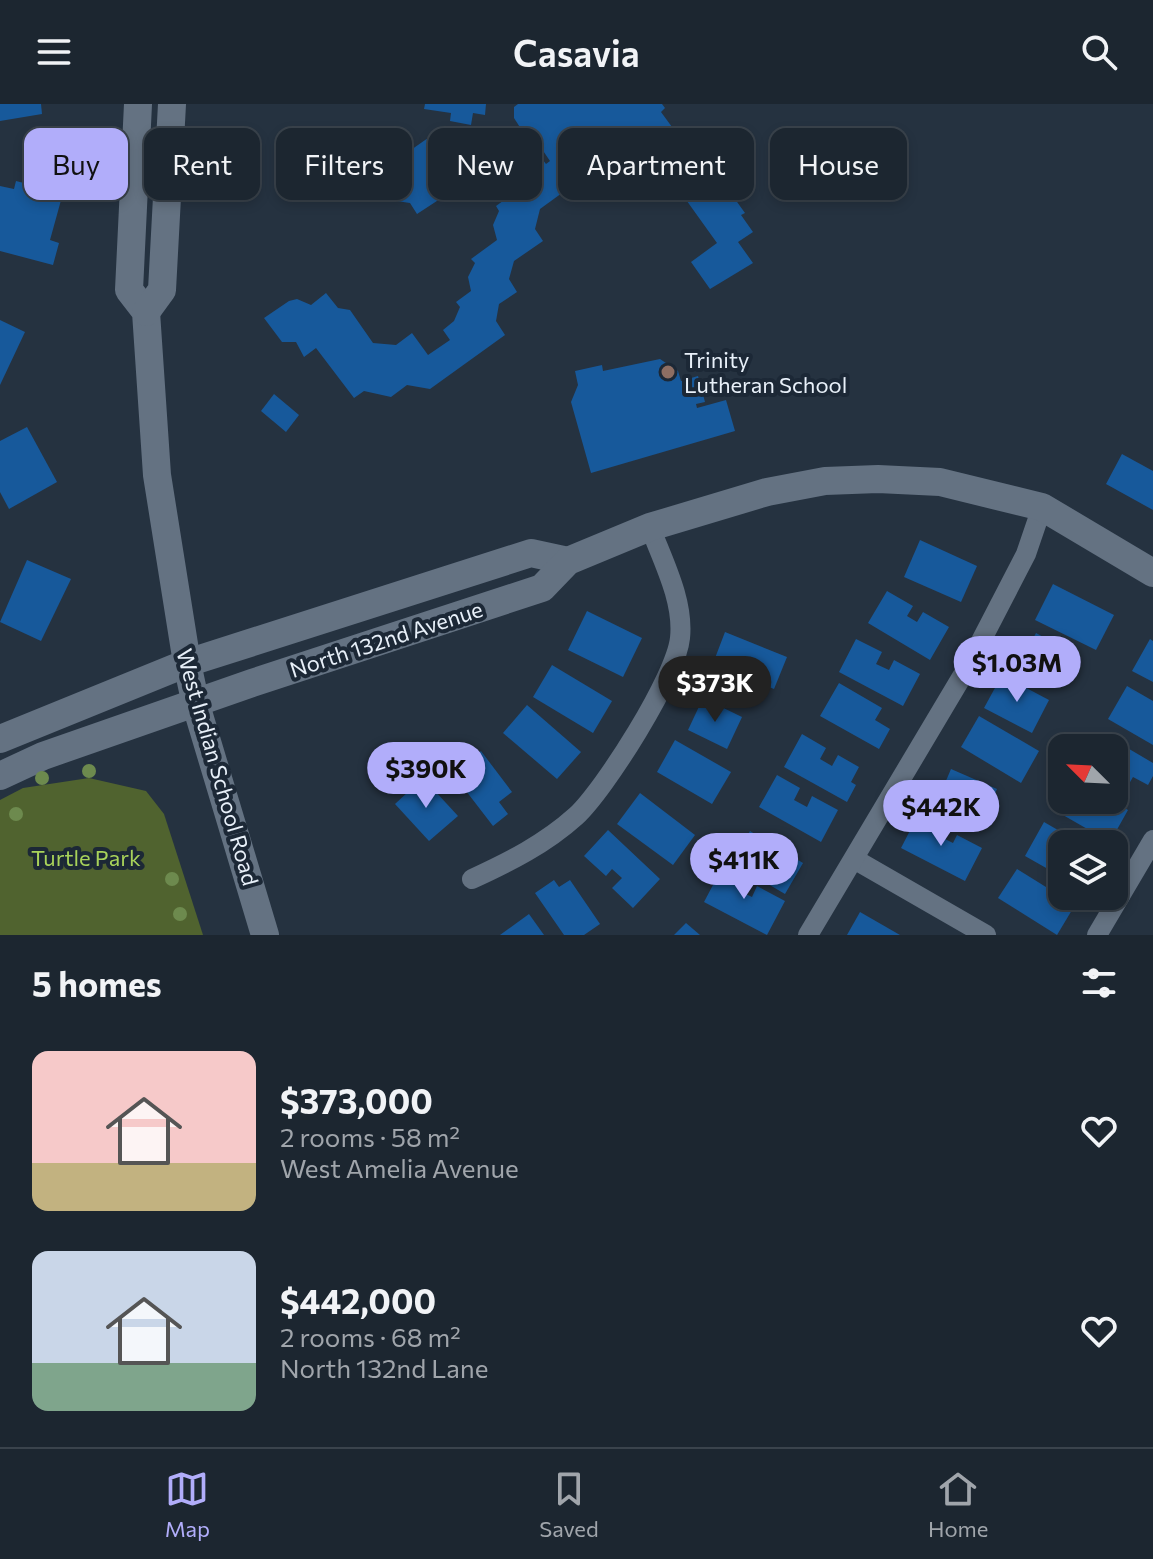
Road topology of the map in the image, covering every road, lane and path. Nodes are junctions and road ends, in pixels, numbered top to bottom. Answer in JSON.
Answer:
{"nodes":[{"id":1,"x":138,"y":104,"type":"edge"},
{"id":2,"x":172,"y":104,"type":"edge"},
{"id":3,"x":146,"y":312,"type":"junction"},
{"id":4,"x":1042,"y":507,"type":"junction"},
{"id":5,"x":650,"y":527,"type":"junction"},
{"id":6,"x":568,"y":561,"type":"junction"},
{"id":7,"x":1153,"y":573,"type":"edge"},
{"id":8,"x":187,"y":663,"type":"junction"},
{"id":9,"x":196,"y":705,"type":"junction"},
{"id":10,"x":0,"y":739,"type":"edge"},
{"id":11,"x":0,"y":776,"type":"edge"},
{"id":12,"x":1153,"y":840,"type":"edge"},
{"id":13,"x":854,"y":859,"type":"junction"},
{"id":14,"x":472,"y":879,"type":"dead end"},
{"id":15,"x":265,"y":935,"type":"edge"},
{"id":16,"x":808,"y":935,"type":"edge"},
{"id":17,"x":986,"y":935,"type":"edge"},
{"id":18,"x":1097,"y":935,"type":"edge"}],
"edges":[{"from":1,"to":3,"type":"street","name":"West Indian School Road"},
{"from":2,"to":3,"type":"street","name":"West Indian School Road"},
{"from":3,"to":8,"type":"street","name":"West Indian School Road"},
{"from":4,"to":5,"type":"street","name":"North 132nd Avenue"},
{"from":4,"to":7,"type":"street","name":"North 132nd Avenue"},
{"from":4,"to":13,"type":"street"},
{"from":5,"to":6,"type":"street","name":"North 132nd Avenue"},
{"from":5,"to":14,"type":"street"},
{"from":6,"to":8,"type":"street","name":"North 132nd Avenue"},
{"from":6,"to":9,"type":"street","name":"North 132nd Avenue"},
{"from":8,"to":9,"type":"street","name":"West Indian School Road"},
{"from":8,"to":10,"type":"street","name":"North 132nd Avenue"},
{"from":9,"to":11,"type":"street","name":"North 132nd Avenue"},
{"from":9,"to":15,"type":"street","name":"West Indian School Road"},
{"from":12,"to":18,"type":"street"},
{"from":13,"to":16,"type":"street"},
{"from":13,"to":17,"type":"street"}]}
